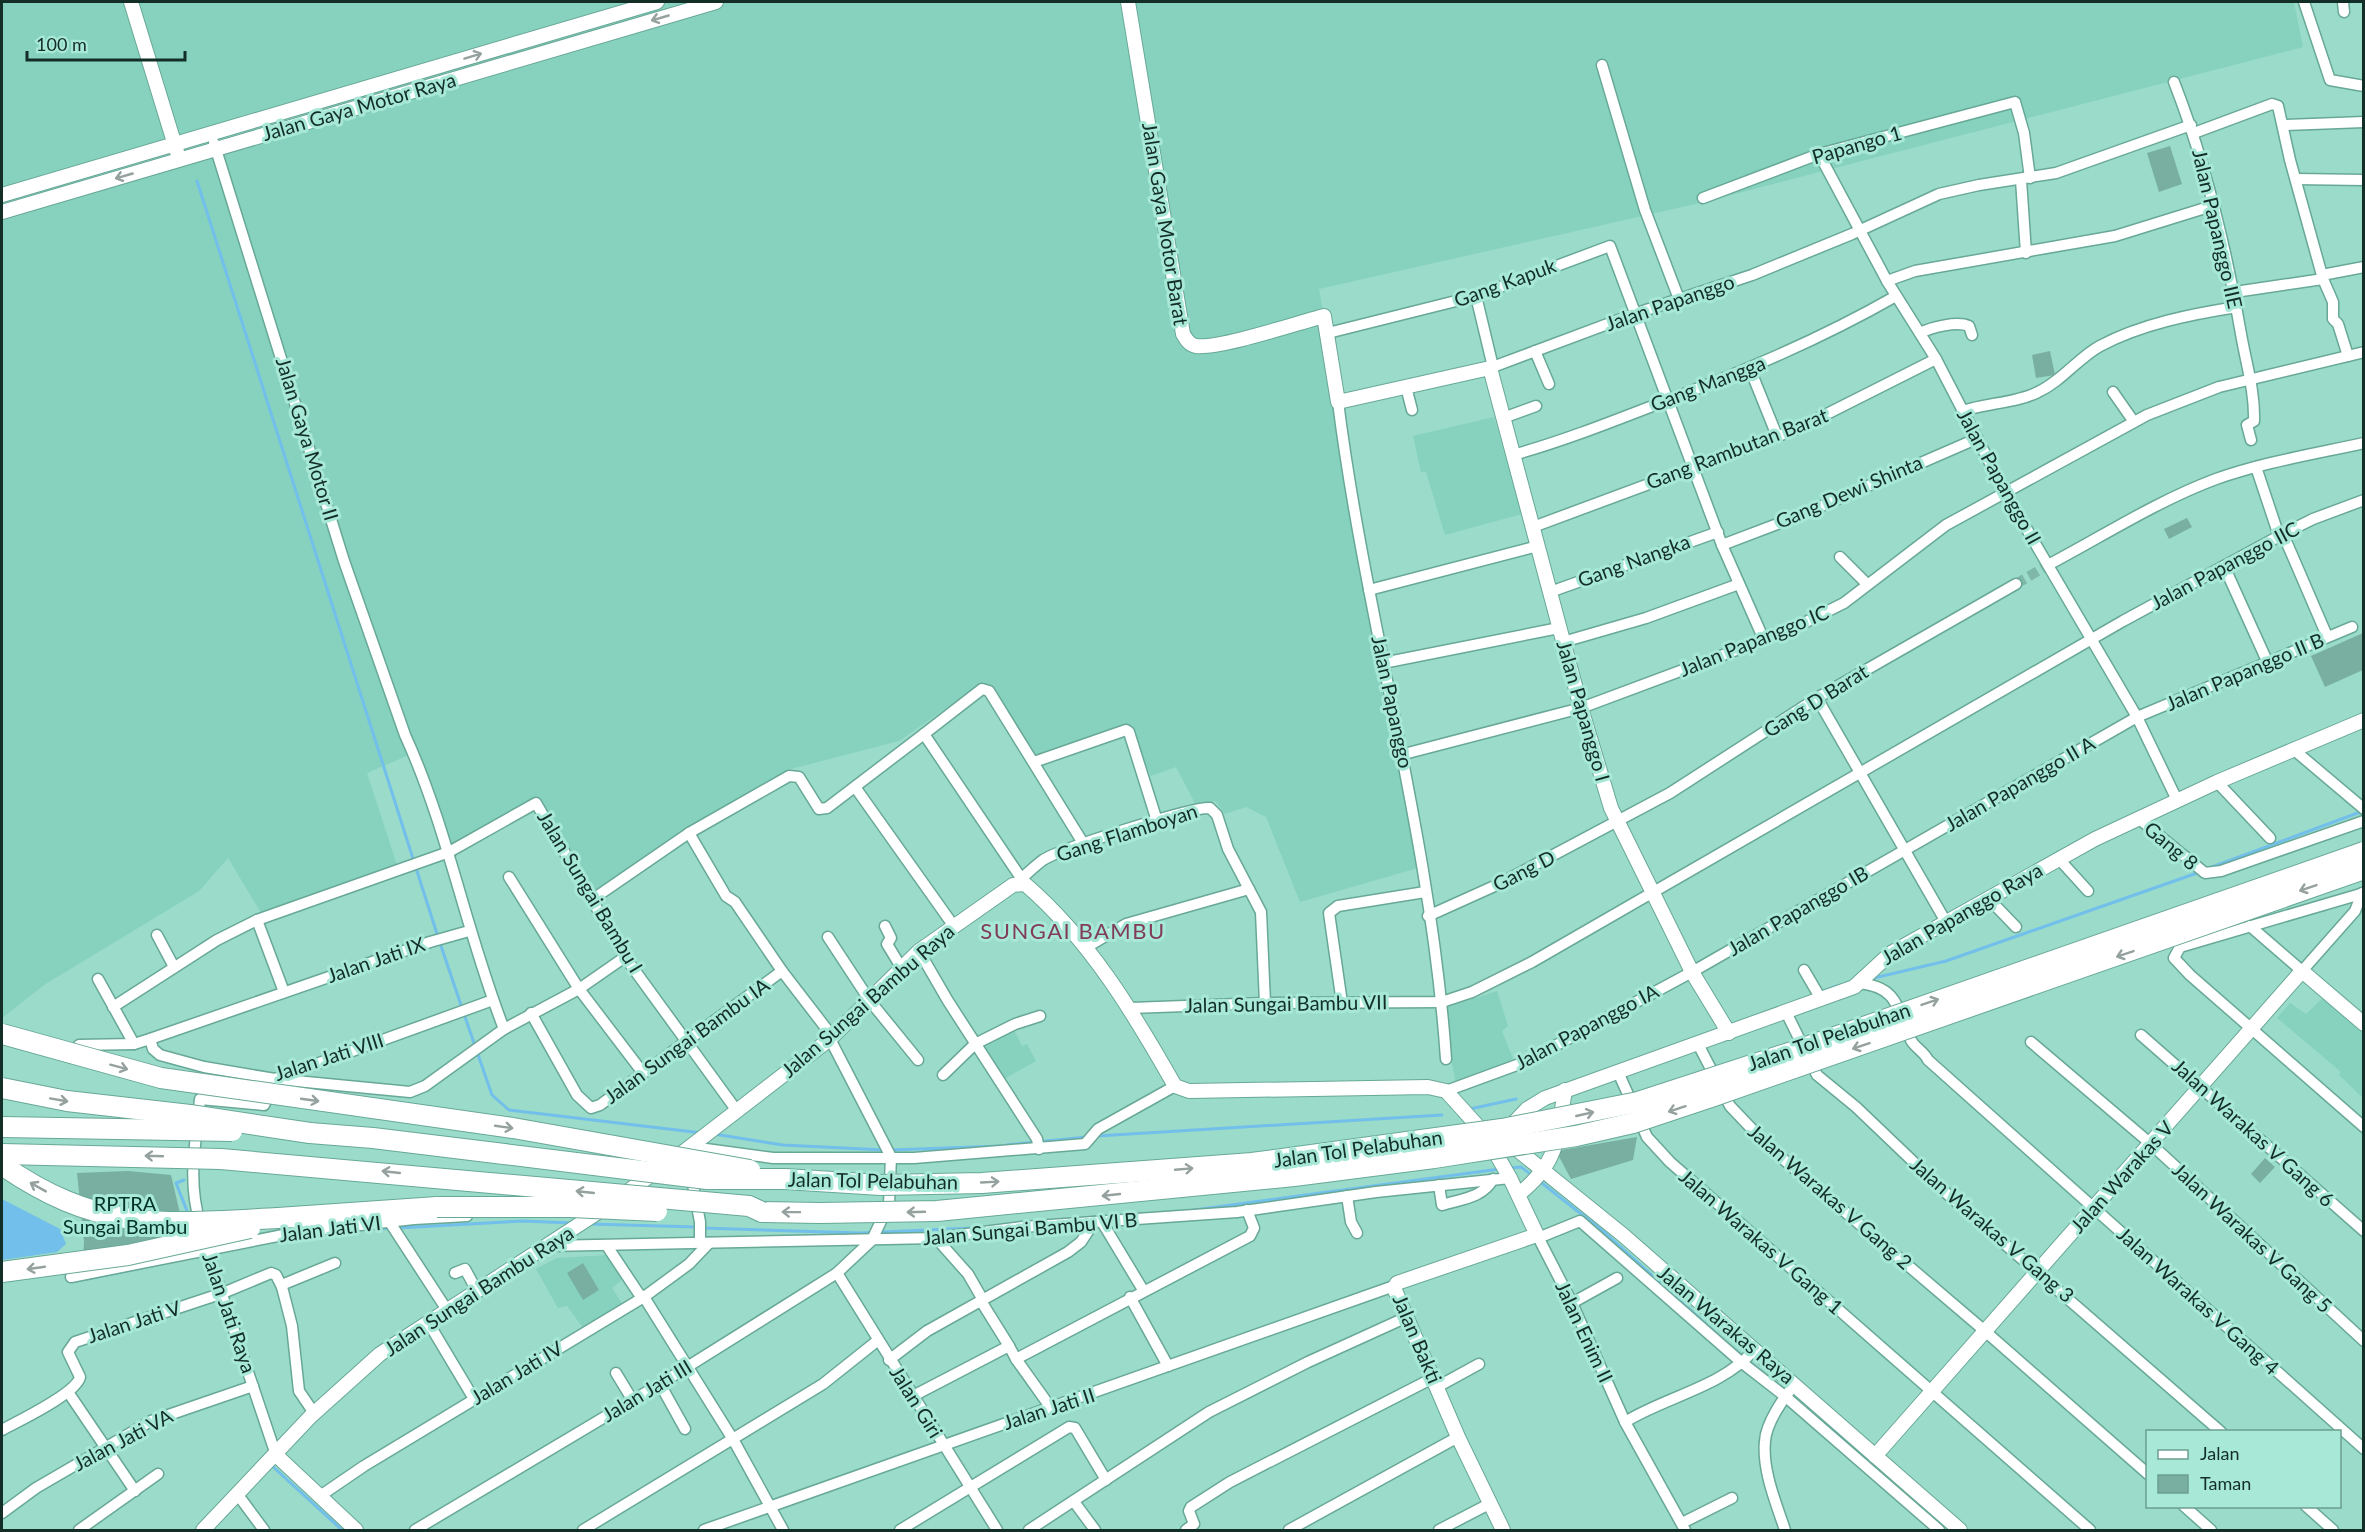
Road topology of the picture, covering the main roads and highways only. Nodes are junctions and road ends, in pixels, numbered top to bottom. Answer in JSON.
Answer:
{"nodes":[{"id":1,"x":2364,"y":852,"type":"edge"},
{"id":2,"x":2364,"y":869,"type":"edge"},
{"id":3,"x":2,"y":1034,"type":"edge"},
{"id":4,"x":2,"y":1088,"type":"edge"},
{"id":5,"x":2,"y":1127,"type":"edge"},
{"id":6,"x":310,"y":1133,"type":"junction"},
{"id":7,"x":2,"y":1154,"type":"edge"},
{"id":8,"x":2,"y":1165,"type":"edge"},
{"id":9,"x":784,"y":1179,"type":"junction"},
{"id":10,"x":762,"y":1212,"type":"junction"},
{"id":11,"x":278,"y":1218,"type":"junction"},
{"id":12,"x":2,"y":1272,"type":"edge"}],
"edges":[{"from":9,"to":1,"type":"highway","name":"Jalan Tol Pelabuhan","one_way":true,"bridge":true},
{"from":2,"to":10,"type":"highway","name":"Jalan Tol Pelabuhan","one_way":true,"bridge":true},
{"from":3,"to":9,"type":"highway","one_way":true,"bridge":true},
{"from":4,"to":6,"type":"highway","one_way":true,"bridge":true},
{"from":5,"to":6,"type":"highway","bridge":true},
{"from":6,"to":9,"type":"highway","name":"Jalan Tol Pelabuhan","bridge":true},
{"from":10,"to":7,"type":"highway","one_way":true,"bridge":true},
{"from":11,"to":8,"type":"highway","one_way":true,"bridge":true},
{"from":10,"to":11,"type":"highway","bridge":true},
{"from":11,"to":12,"type":"highway","one_way":true,"bridge":true}]}
